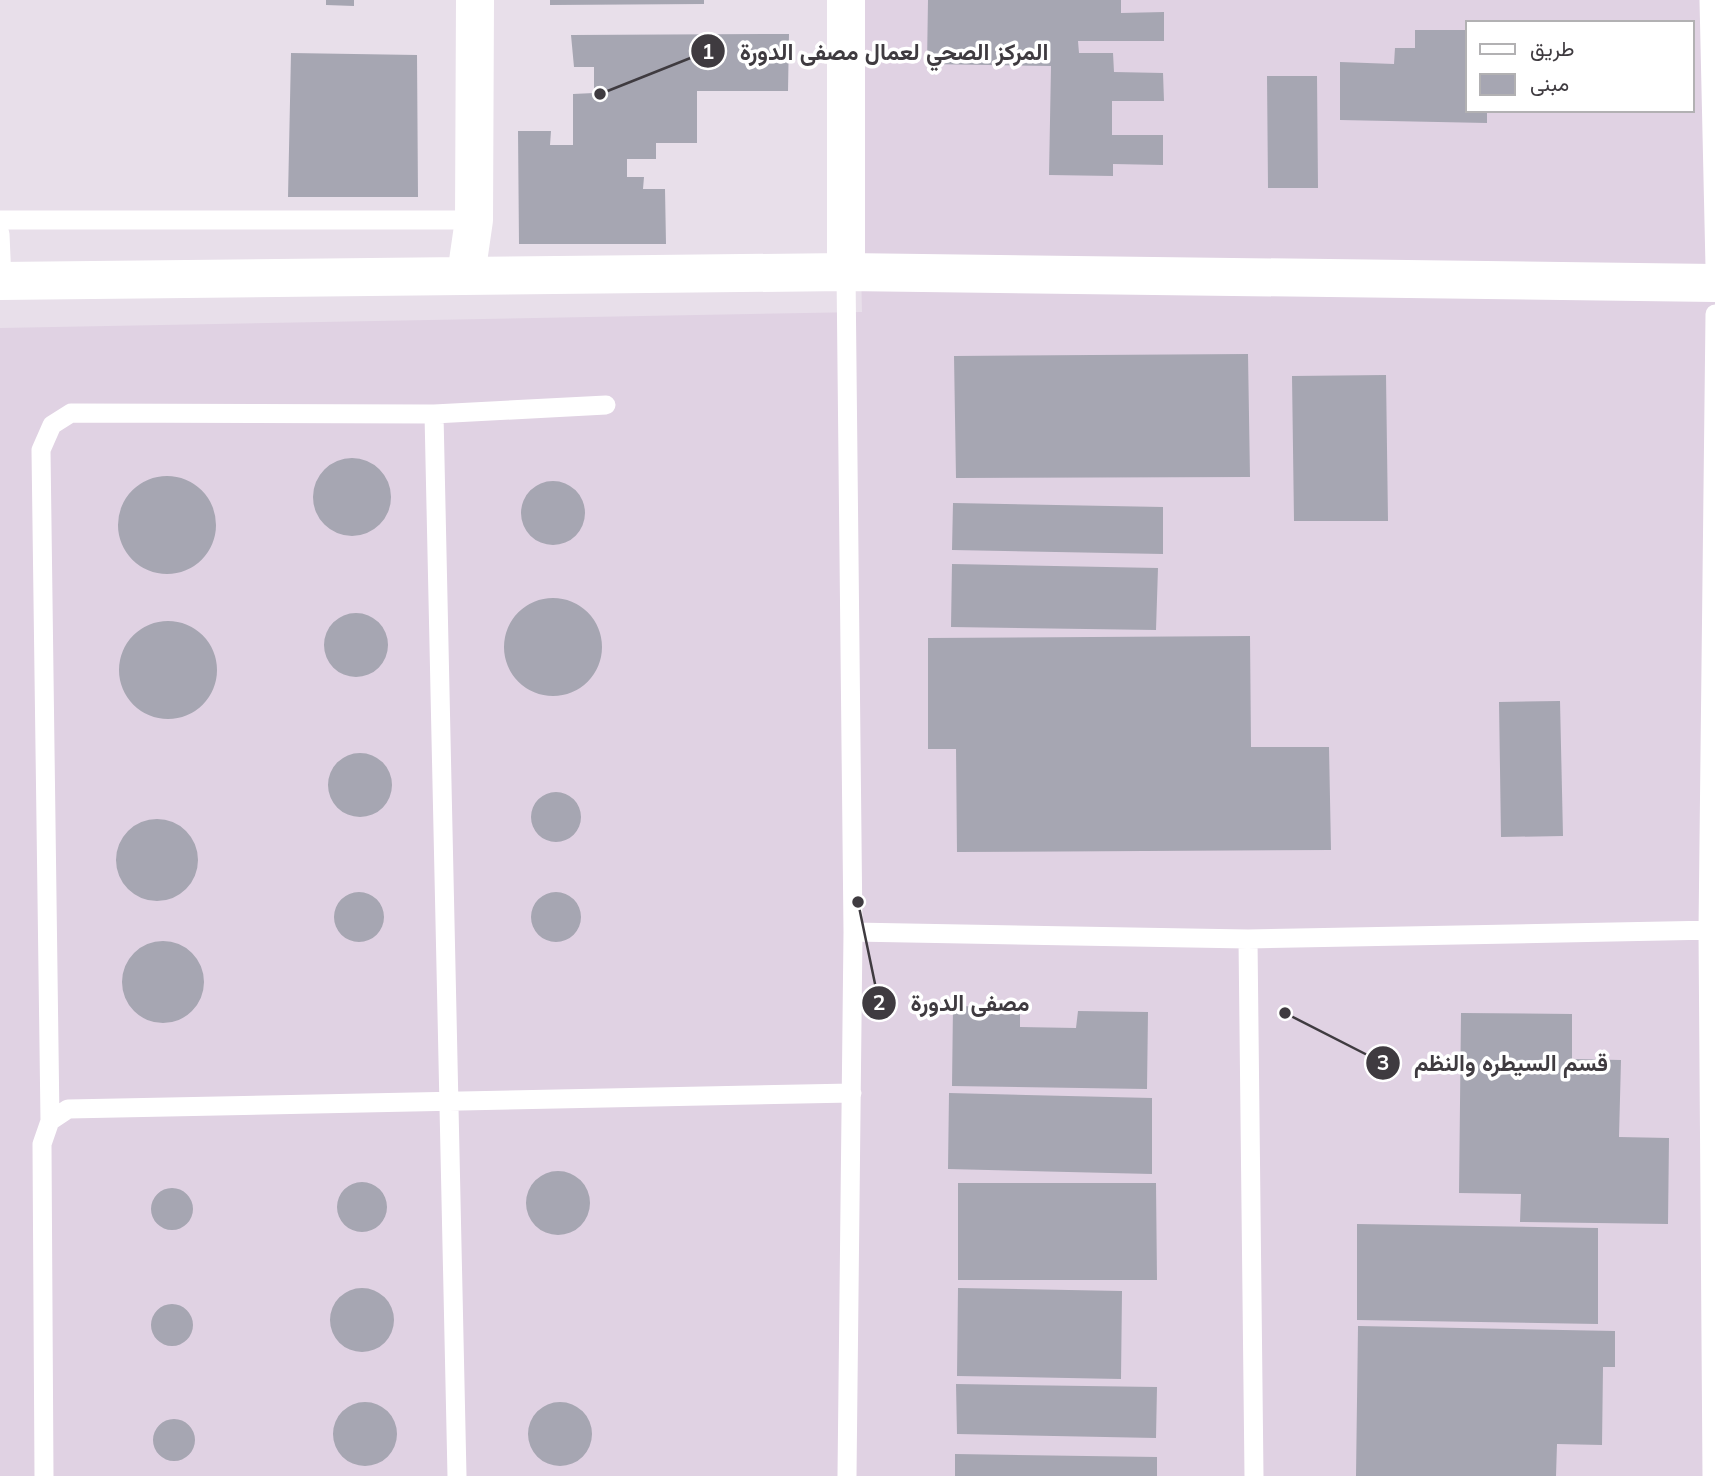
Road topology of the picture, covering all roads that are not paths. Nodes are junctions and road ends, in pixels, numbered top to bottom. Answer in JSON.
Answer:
{"nodes":[{"id":1,"x":475,"y":0,"type":"edge"},
{"id":2,"x":846,"y":0,"type":"edge"},
{"id":3,"x":1709,"y":0,"type":"edge"},
{"id":4,"x":0,"y":220,"type":"edge"},
{"id":5,"x":474,"y":220,"type":"junction"},
{"id":6,"x":0,"y":234,"type":"edge"},
{"id":7,"x":1715,"y":267,"type":"edge"},
{"id":8,"x":846,"y":272,"type":"junction"},
{"id":9,"x":466,"y":275,"type":"junction"},
{"id":10,"x":1,"y":281,"type":"edge"},
{"id":11,"x":1715,"y":283,"type":"edge"},
{"id":12,"x":1715,"y":314,"type":"edge"},
{"id":13,"x":606,"y":405,"type":"dead end"},
{"id":14,"x":434,"y":414,"type":"junction"},
{"id":15,"x":1712,"y":930,"type":"edge"},
{"id":16,"x":853,"y":932,"type":"junction"},
{"id":17,"x":1248,"y":939,"type":"junction"},
{"id":18,"x":852,"y":1093,"type":"junction"},
{"id":19,"x":449,"y":1101,"type":"junction"},
{"id":20,"x":50,"y":1121,"type":"junction"},
{"id":21,"x":44,"y":1476,"type":"edge"},
{"id":22,"x":457,"y":1476,"type":"edge"},
{"id":23,"x":847,"y":1476,"type":"edge"},
{"id":24,"x":1254,"y":1476,"type":"edge"},
{"id":25,"x":1712,"y":1476,"type":"edge"}],
"edges":[{"from":1,"to":5,"type":"street"},
{"from":2,"to":8,"type":"street"},
{"from":3,"to":7,"type":"lane"},
{"from":4,"to":5,"type":"lane"},
{"from":5,"to":9,"type":"street"},
{"from":6,"to":10,"type":"lane"},
{"from":8,"to":9,"type":"street"},
{"from":8,"to":11,"type":"street"},
{"from":8,"to":16,"type":"lane"},
{"from":9,"to":10,"type":"street"},
{"from":12,"to":15,"type":"lane"},
{"from":13,"to":14,"type":"lane"},
{"from":14,"to":19,"type":"lane"},
{"from":14,"to":20,"type":"lane"},
{"from":15,"to":17,"type":"lane"},
{"from":15,"to":25,"type":"lane"},
{"from":16,"to":17,"type":"lane"},
{"from":16,"to":18,"type":"lane"},
{"from":17,"to":24,"type":"lane"},
{"from":18,"to":19,"type":"lane"},
{"from":18,"to":23,"type":"lane"},
{"from":19,"to":20,"type":"lane"},
{"from":19,"to":22,"type":"lane"},
{"from":20,"to":21,"type":"lane"}]}
